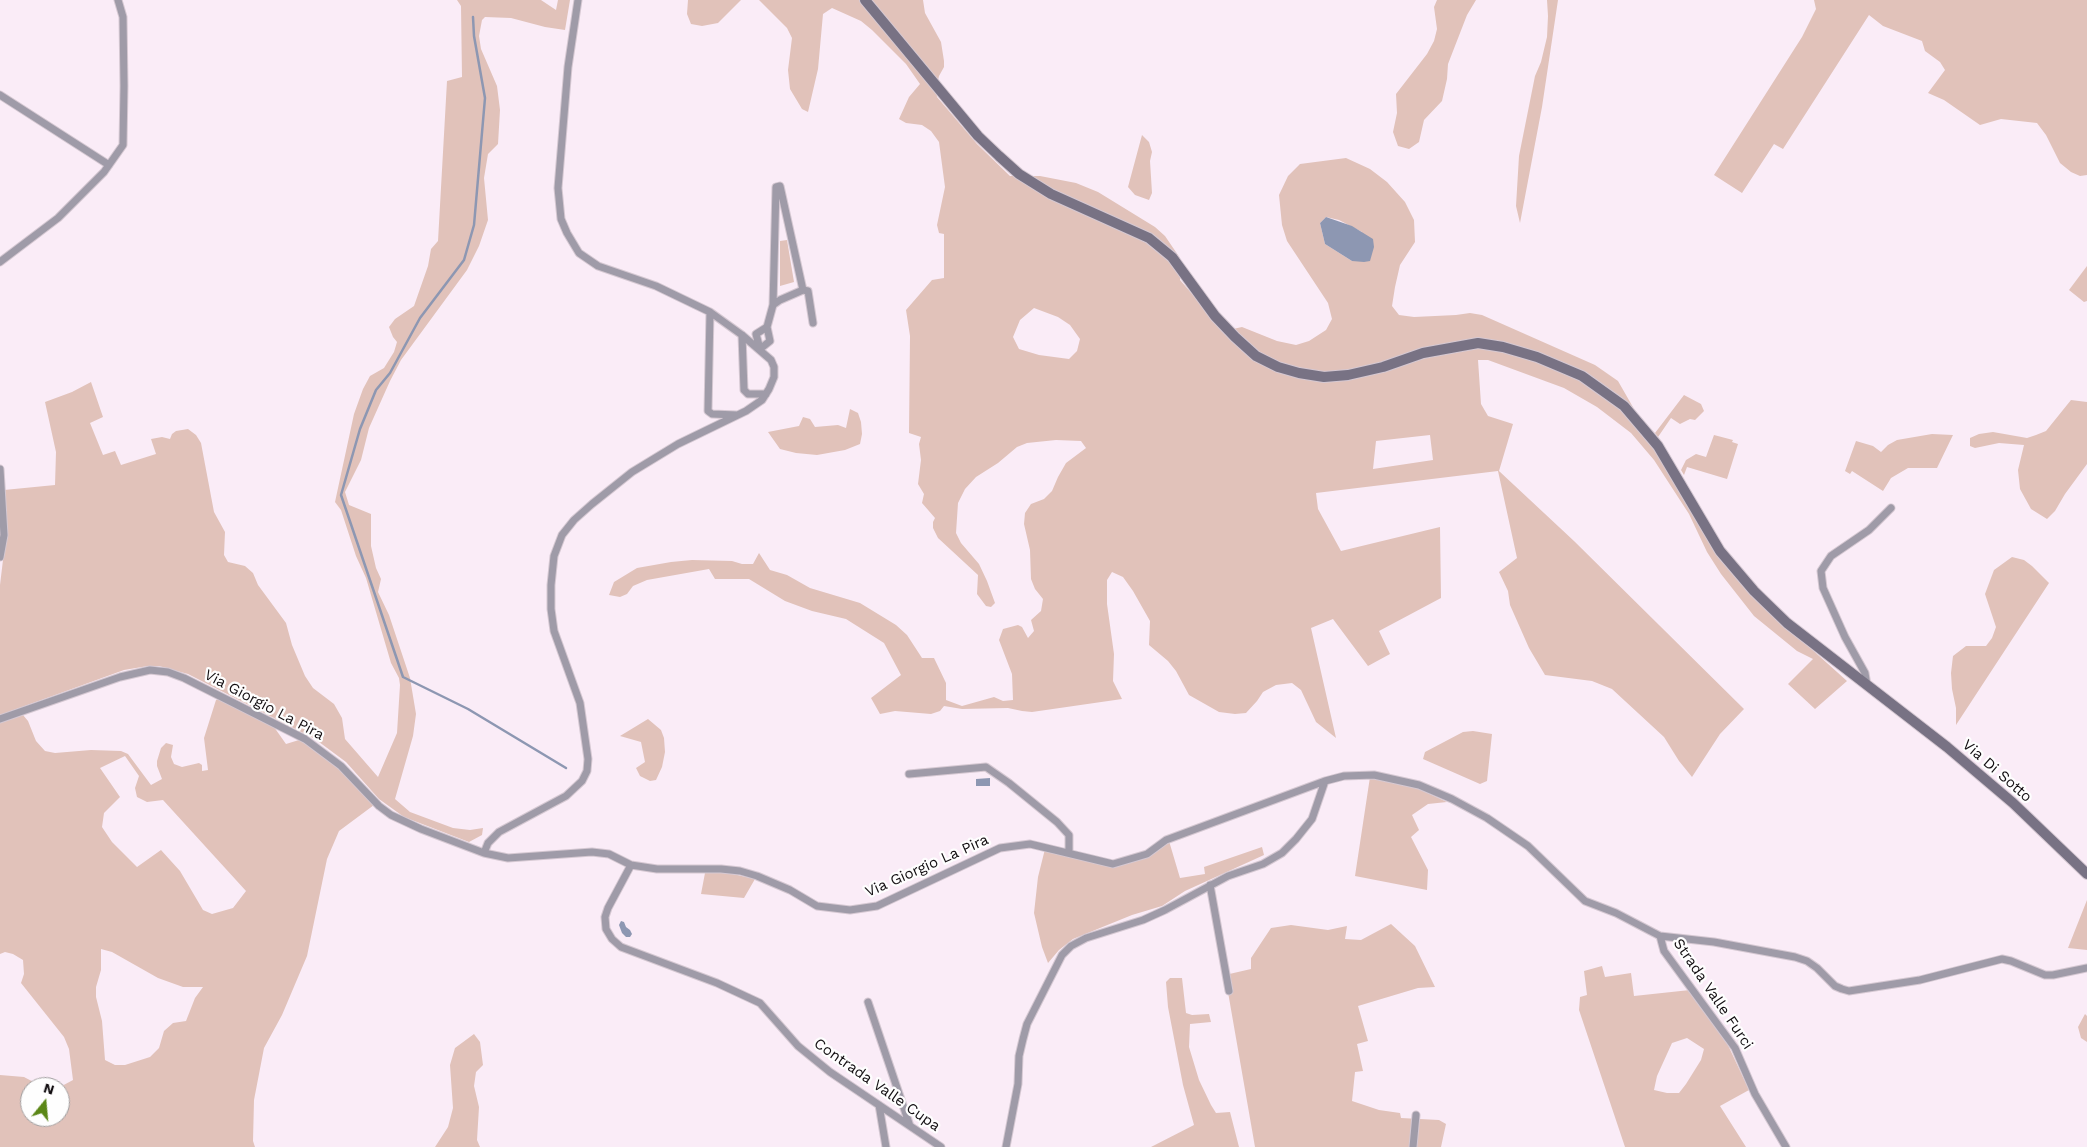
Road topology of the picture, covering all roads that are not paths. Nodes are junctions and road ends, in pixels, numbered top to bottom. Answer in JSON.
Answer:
{"nodes":[{"id":1,"x":118,"y":0,"type":"edge"},
{"id":2,"x":578,"y":0,"type":"edge"},
{"id":3,"x":864,"y":0,"type":"edge"},
{"id":4,"x":0,"y":95,"type":"edge"},
{"id":5,"x":109,"y":165,"type":"junction"},
{"id":6,"x":0,"y":262,"type":"edge"},
{"id":7,"x":803,"y":290,"type":"junction"},
{"id":8,"x":773,"y":305,"type":"junction"},
{"id":9,"x":710,"y":312,"type":"junction"},
{"id":10,"x":813,"y":323,"type":"dead end"},
{"id":11,"x":767,"y":327,"type":"junction"},
{"id":12,"x":742,"y":335,"type":"junction"},
{"id":13,"x":760,"y":349,"type":"junction"},
{"id":14,"x":766,"y":394,"type":"junction"},
{"id":15,"x":738,"y":415,"type":"junction"},
{"id":16,"x":0,"y":469,"type":"edge"},
{"id":17,"x":1891,"y":508,"type":"dead end"},
{"id":18,"x":0,"y":557,"type":"edge"},
{"id":19,"x":1867,"y":686,"type":"junction"},
{"id":20,"x":0,"y":719,"type":"edge"},
{"id":21,"x":909,"y":774,"type":"dead end"},
{"id":22,"x":1325,"y":781,"type":"junction"},
{"id":23,"x":1069,"y":852,"type":"junction"},
{"id":24,"x":484,"y":853,"type":"junction"},
{"id":25,"x":632,"y":865,"type":"junction"},
{"id":26,"x":2087,"y":874,"type":"edge"},
{"id":27,"x":1210,"y":885,"type":"junction"},
{"id":28,"x":1660,"y":936,"type":"junction"},
{"id":29,"x":2087,"y":968,"type":"edge"},
{"id":30,"x":1229,"y":991,"type":"dead end"},
{"id":31,"x":868,"y":1002,"type":"dead end"},
{"id":32,"x":879,"y":1105,"type":"junction"},
{"id":33,"x":1416,"y":1115,"type":"dead end"},
{"id":34,"x":910,"y":1127,"type":"junction"},
{"id":35,"x":886,"y":1147,"type":"edge"},
{"id":36,"x":941,"y":1147,"type":"edge"},
{"id":37,"x":1006,"y":1147,"type":"edge"},
{"id":38,"x":1413,"y":1147,"type":"edge"},
{"id":39,"x":1786,"y":1147,"type":"edge"}],
"edges":[{"from":1,"to":5,"type":"street"},
{"from":2,"to":9,"type":"street"},
{"from":3,"to":19,"type":"street","name":"Via Di Sotto"},
{"from":4,"to":5,"type":"street"},
{"from":5,"to":6,"type":"street"},
{"from":7,"to":8,"type":"street"},
{"from":7,"to":8,"type":"street"},
{"from":7,"to":10,"type":"street"},
{"from":8,"to":11,"type":"street"},
{"from":9,"to":12,"type":"street"},
{"from":9,"to":15,"type":"street"},
{"from":11,"to":13,"type":"street"},
{"from":11,"to":13,"type":"street"},
{"from":12,"to":13,"type":"street"},
{"from":12,"to":14,"type":"street"},
{"from":13,"to":14,"type":"street"},
{"from":14,"to":15,"type":"street"},
{"from":15,"to":24,"type":"street"},
{"from":16,"to":18,"type":"street"},
{"from":17,"to":19,"type":"street"},
{"from":19,"to":26,"type":"street","name":"Via Di Sotto"},
{"from":20,"to":24,"type":"street","name":"Via Giorgio La Pira"},
{"from":21,"to":23,"type":"street"},
{"from":22,"to":23,"type":"street","name":"Via Giorgio La Pira"},
{"from":22,"to":27,"type":"street"},
{"from":22,"to":28,"type":"street","name":"Via Giorgio La Pira"},
{"from":23,"to":25,"type":"street","name":"Via Giorgio La Pira"},
{"from":24,"to":25,"type":"street","name":"Via Giorgio La Pira"},
{"from":25,"to":32,"type":"street","name":"Contrada Valle Cupa"},
{"from":27,"to":30,"type":"street"},
{"from":27,"to":37,"type":"street"},
{"from":28,"to":29,"type":"street"},
{"from":28,"to":39,"type":"street","name":"Strada Valle Furci"},
{"from":31,"to":34,"type":"street"},
{"from":32,"to":34,"type":"street","name":"Contrada Valle Cupa"},
{"from":32,"to":35,"type":"street"},
{"from":33,"to":38,"type":"street"},
{"from":34,"to":36,"type":"street","name":"Contrada Valle Cupa"}]}
